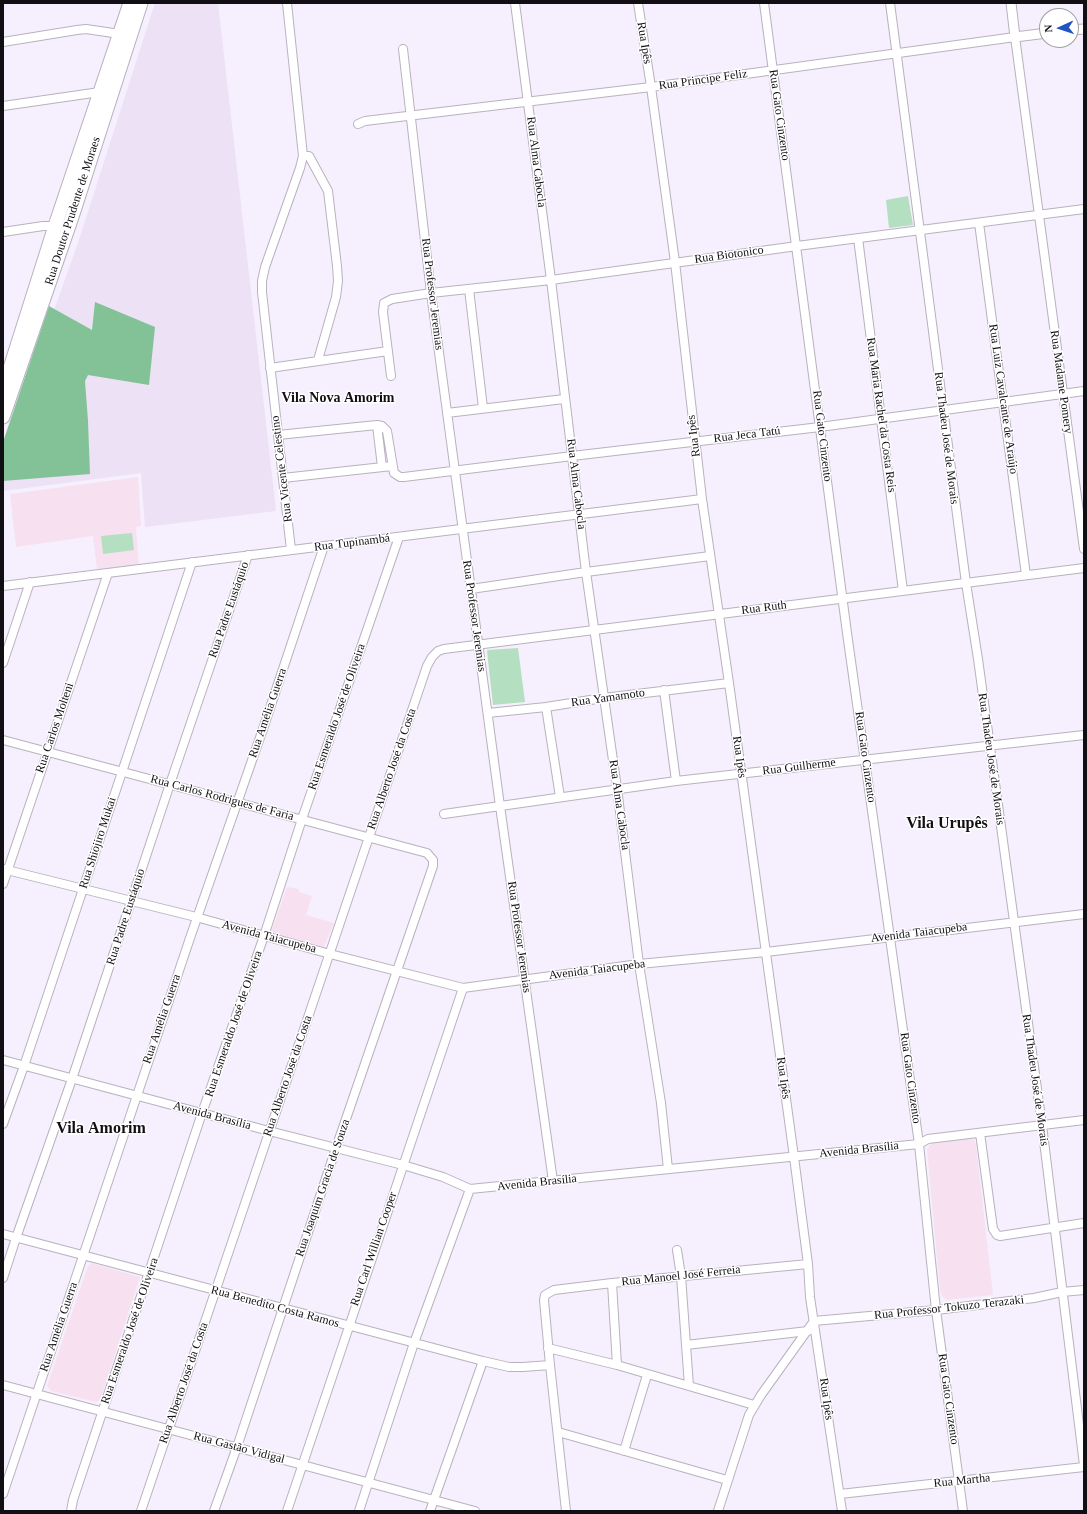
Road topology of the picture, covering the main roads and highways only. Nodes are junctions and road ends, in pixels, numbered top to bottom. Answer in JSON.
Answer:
{"nodes":[{"id":1,"x":130,"y":3,"type":"edge"},
{"id":2,"x":141,"y":3,"type":"edge"},
{"id":3,"x":60,"y":229,"type":"junction"},
{"id":4,"x":8,"y":364,"type":"edge"},
{"id":5,"x":3,"y":390,"type":"edge"},
{"id":6,"x":3,"y":417,"type":"edge"}],
"edges":[{"from":1,"to":3,"type":"highway","name":"Rua Doutor Prudente de Moraes"},
{"from":2,"to":3,"type":"highway","name":"Rua Doutor Prudente de Moraes"},
{"from":3,"to":4,"type":"highway","name":"Rua Doutor Prudente de Moraes"},
{"from":3,"to":6,"type":"highway","name":"Rua Doutor Prudente de Moraes"},
{"from":4,"to":5,"type":"highway","name":"Rua Doutor Prudente de Moraes"}]}
